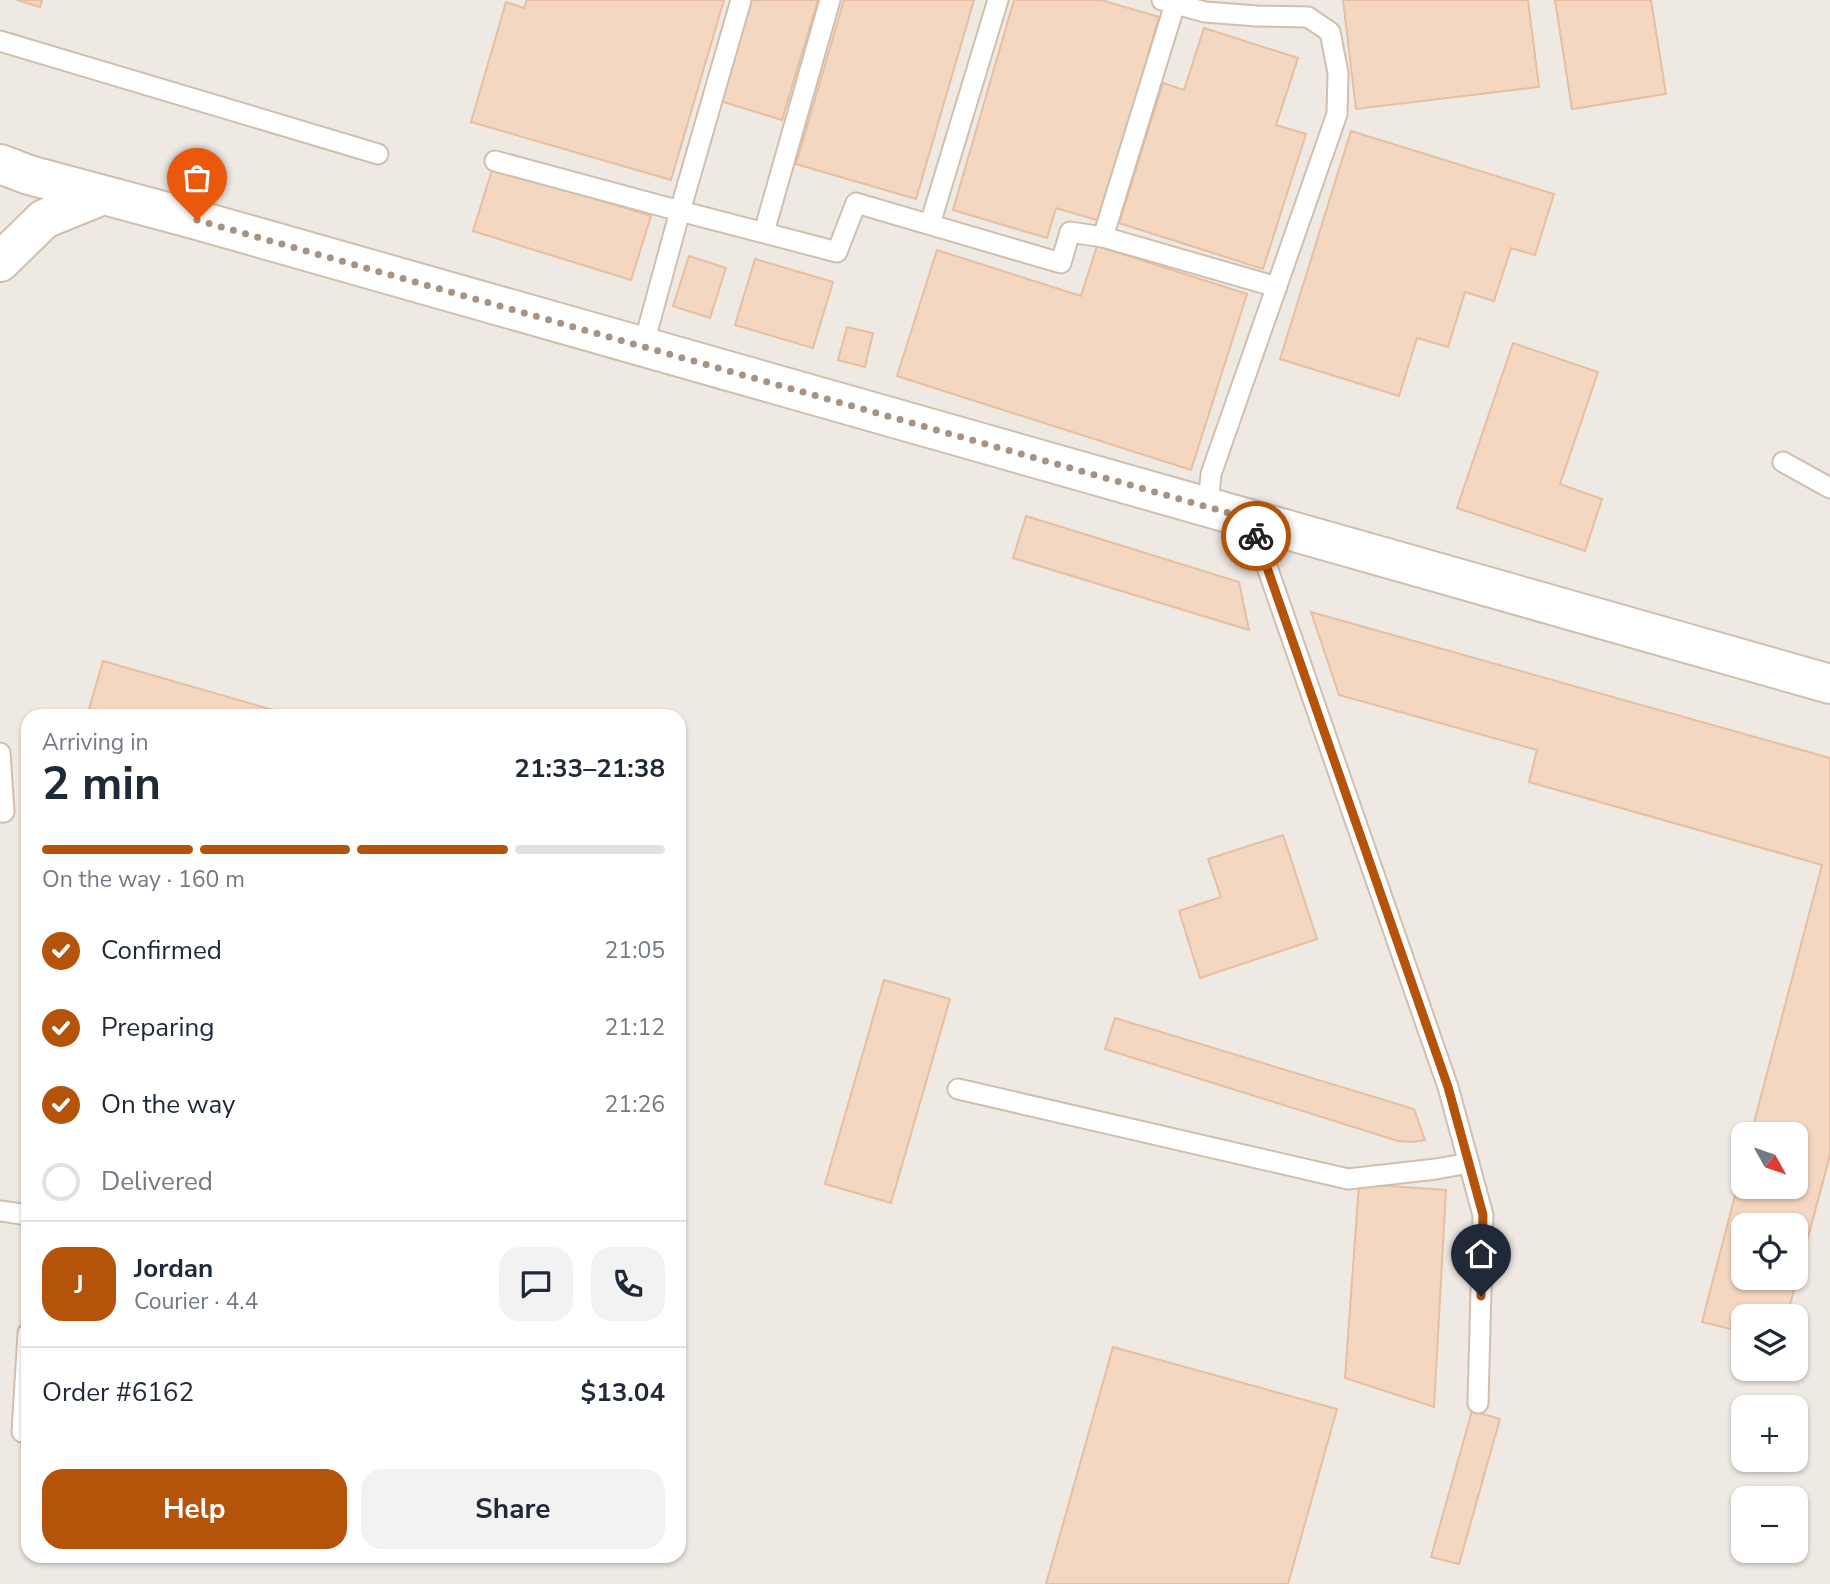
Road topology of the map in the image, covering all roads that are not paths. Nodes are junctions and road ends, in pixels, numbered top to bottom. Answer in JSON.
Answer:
{"nodes":[{"id":1,"x":741,"y":0,"type":"edge"},
{"id":2,"x":830,"y":0,"type":"edge"},
{"id":3,"x":998,"y":0,"type":"edge"},
{"id":4,"x":1168,"y":2,"type":"edge"},
{"id":5,"x":0,"y":41,"type":"edge"},
{"id":6,"x":378,"y":155,"type":"dead end"},
{"id":7,"x":495,"y":161,"type":"dead end"},
{"id":8,"x":0,"y":164,"type":"edge"},
{"id":9,"x":103,"y":195,"type":"junction"},
{"id":10,"x":680,"y":211,"type":"junction"},
{"id":11,"x":930,"y":224,"type":"junction"},
{"id":12,"x":764,"y":232,"type":"junction"},
{"id":13,"x":1104,"y":237,"type":"junction"},
{"id":14,"x":0,"y":262,"type":"edge"},
{"id":15,"x":1276,"y":287,"type":"junction"},
{"id":16,"x":643,"y":347,"type":"junction"},
{"id":17,"x":1783,"y":462,"type":"dead end"},
{"id":18,"x":1830,"y":488,"type":"edge"},
{"id":19,"x":1208,"y":506,"type":"junction"},
{"id":20,"x":1250,"y":519,"type":"junction"},
{"id":21,"x":1830,"y":684,"type":"edge"},
{"id":22,"x":0,"y":753,"type":"edge"},
{"id":23,"x":0,"y":812,"type":"edge"},
{"id":24,"x":958,"y":1089,"type":"dead end"},
{"id":25,"x":1469,"y":1163,"type":"junction"},
{"id":26,"x":0,"y":1211,"type":"edge"},
{"id":27,"x":21,"y":1214,"type":"edge"},
{"id":28,"x":1478,"y":1403,"type":"dead end"}],
"edges":[{"from":1,"to":10,"type":"lane"},
{"from":2,"to":12,"type":"lane"},
{"from":3,"to":11,"type":"lane"},
{"from":4,"to":13,"type":"lane"},
{"from":4,"to":15,"type":"lane"},
{"from":5,"to":6,"type":"lane"},
{"from":7,"to":10,"type":"lane"},
{"from":8,"to":9,"type":"street"},
{"from":9,"to":14,"type":"street"},
{"from":9,"to":16,"type":"street"},
{"from":10,"to":12,"type":"lane"},
{"from":10,"to":16,"type":"lane"},
{"from":11,"to":12,"type":"lane"},
{"from":11,"to":13,"type":"lane"},
{"from":13,"to":15,"type":"lane"},
{"from":15,"to":19,"type":"lane"},
{"from":16,"to":19,"type":"street"},
{"from":17,"to":18,"type":"lane"},
{"from":19,"to":20,"type":"street"},
{"from":20,"to":21,"type":"street"},
{"from":20,"to":25,"type":"lane"},
{"from":22,"to":23,"type":"lane"},
{"from":24,"to":25,"type":"lane"},
{"from":25,"to":28,"type":"lane"},
{"from":26,"to":27,"type":"lane"}]}
